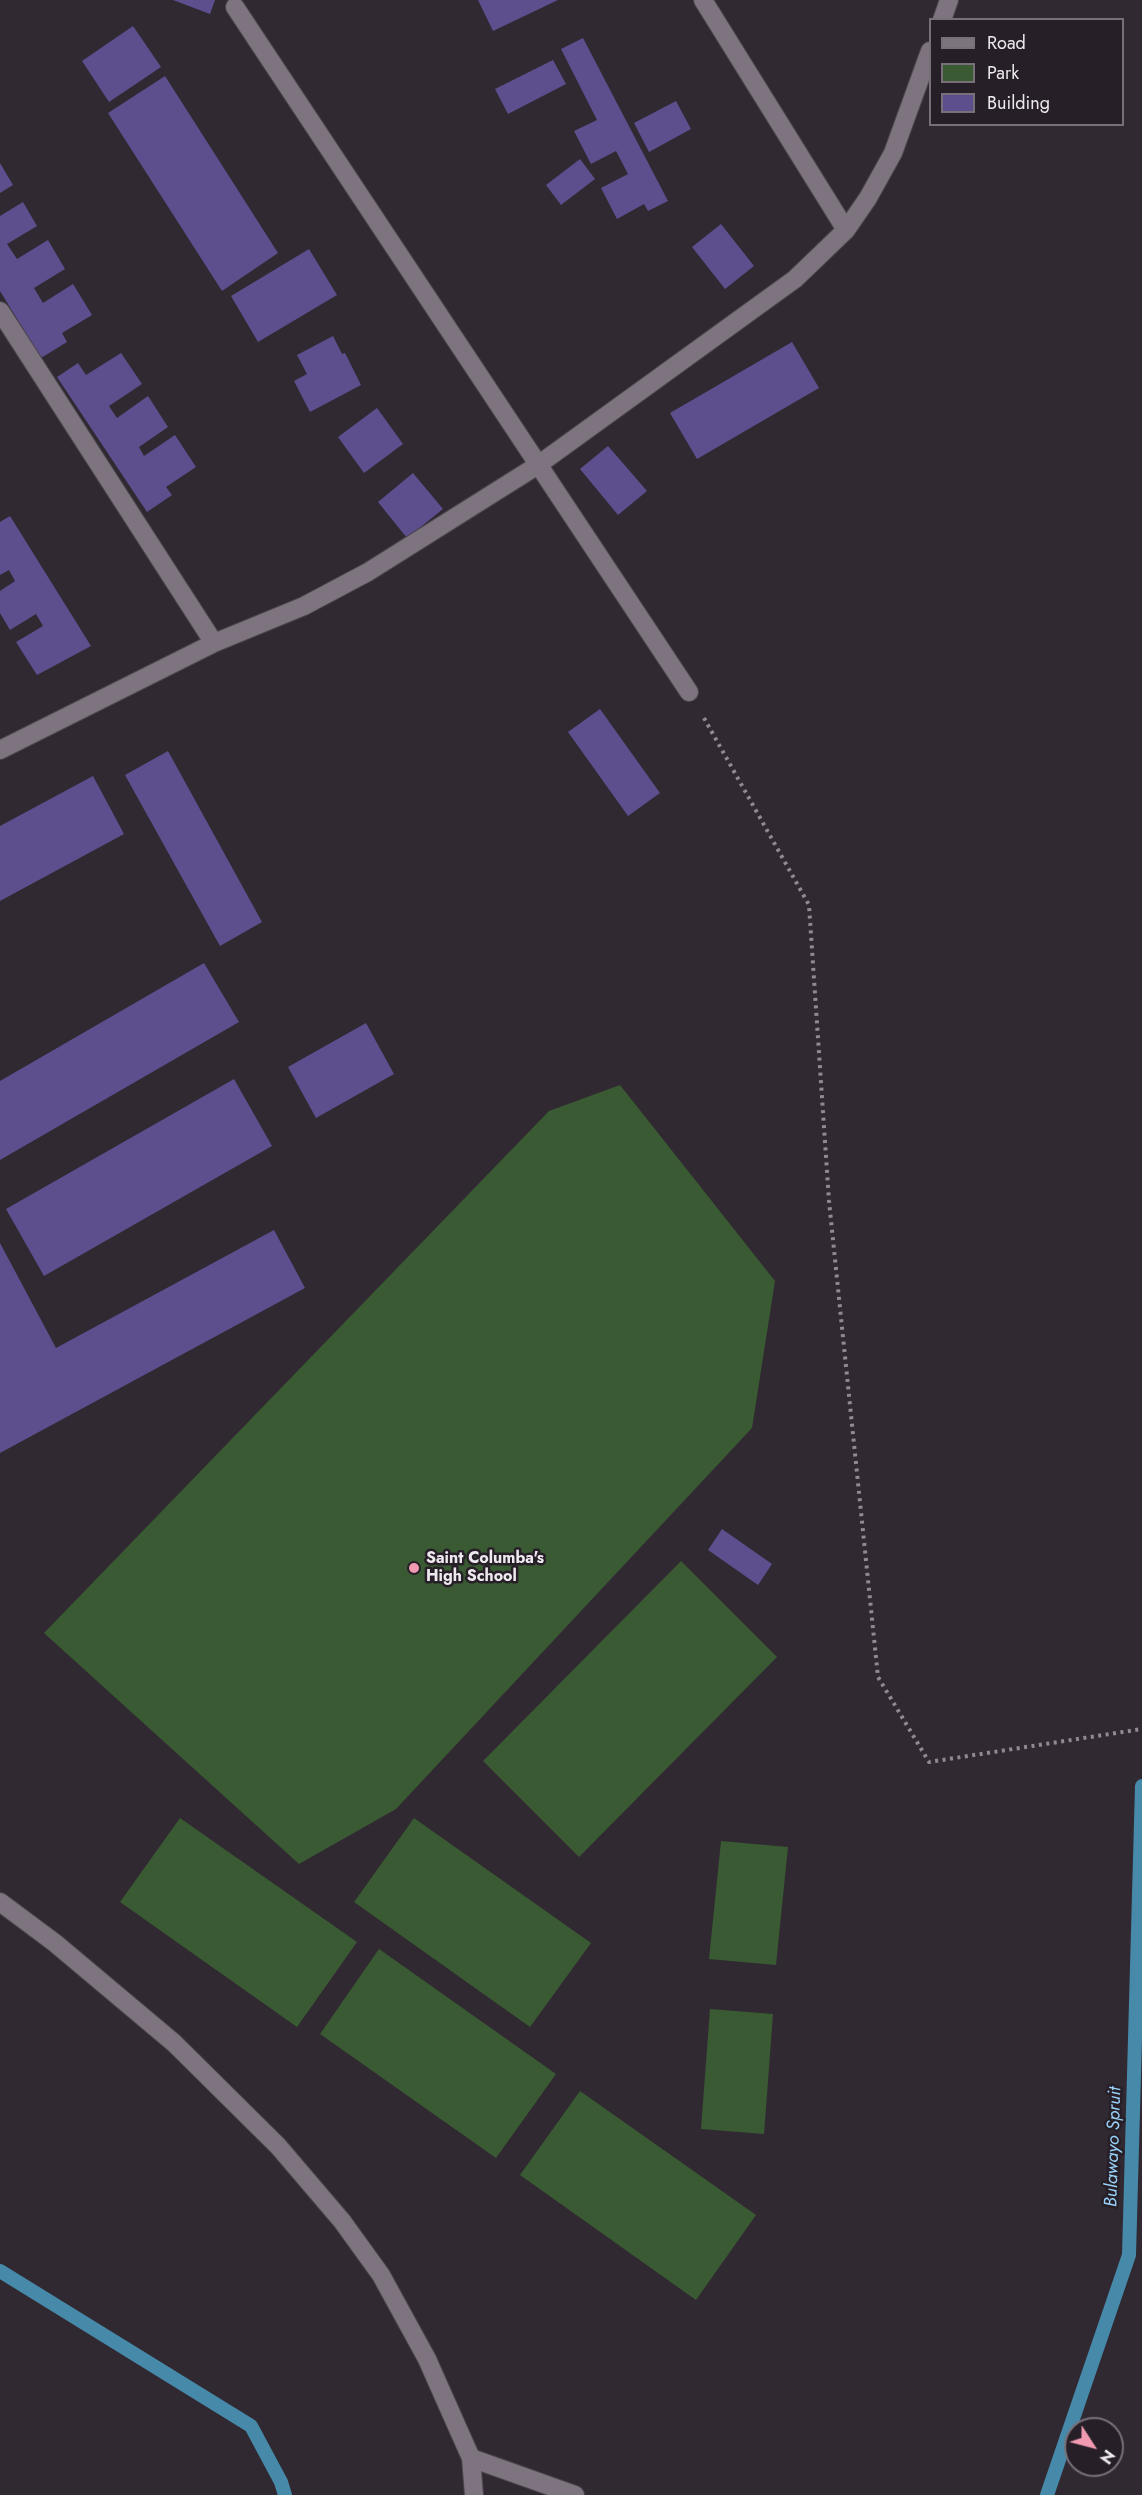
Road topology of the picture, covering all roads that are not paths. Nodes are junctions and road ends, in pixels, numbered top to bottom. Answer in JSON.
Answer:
{"nodes":[{"id":1,"x":703,"y":0,"type":"edge"},
{"id":2,"x":949,"y":0,"type":"edge"},
{"id":3,"x":235,"y":7,"type":"dead end"},
{"id":4,"x":943,"y":18,"type":"edge"},
{"id":5,"x":929,"y":54,"type":"edge"},
{"id":6,"x":846,"y":230,"type":"junction"},
{"id":7,"x":0,"y":311,"type":"edge"},
{"id":8,"x":538,"y":465,"type":"junction"},
{"id":9,"x":214,"y":643,"type":"junction"},
{"id":10,"x":689,"y":692,"type":"road end"},
{"id":11,"x":0,"y":750,"type":"edge"},
{"id":12,"x":0,"y":1902,"type":"edge"},
{"id":13,"x":471,"y":2457,"type":"junction"},
{"id":14,"x":474,"y":2495,"type":"edge"},
{"id":15,"x":575,"y":2495,"type":"edge"}],
"edges":[{"from":1,"to":6,"type":"street"},
{"from":2,"to":4,"type":"street"},
{"from":3,"to":8,"type":"street"},
{"from":5,"to":6,"type":"street"},
{"from":6,"to":8,"type":"street"},
{"from":7,"to":9,"type":"street"},
{"from":8,"to":9,"type":"street"},
{"from":8,"to":10,"type":"street"},
{"from":9,"to":11,"type":"street"},
{"from":12,"to":13,"type":"street"},
{"from":13,"to":14,"type":"street"},
{"from":13,"to":15,"type":"street"}]}
